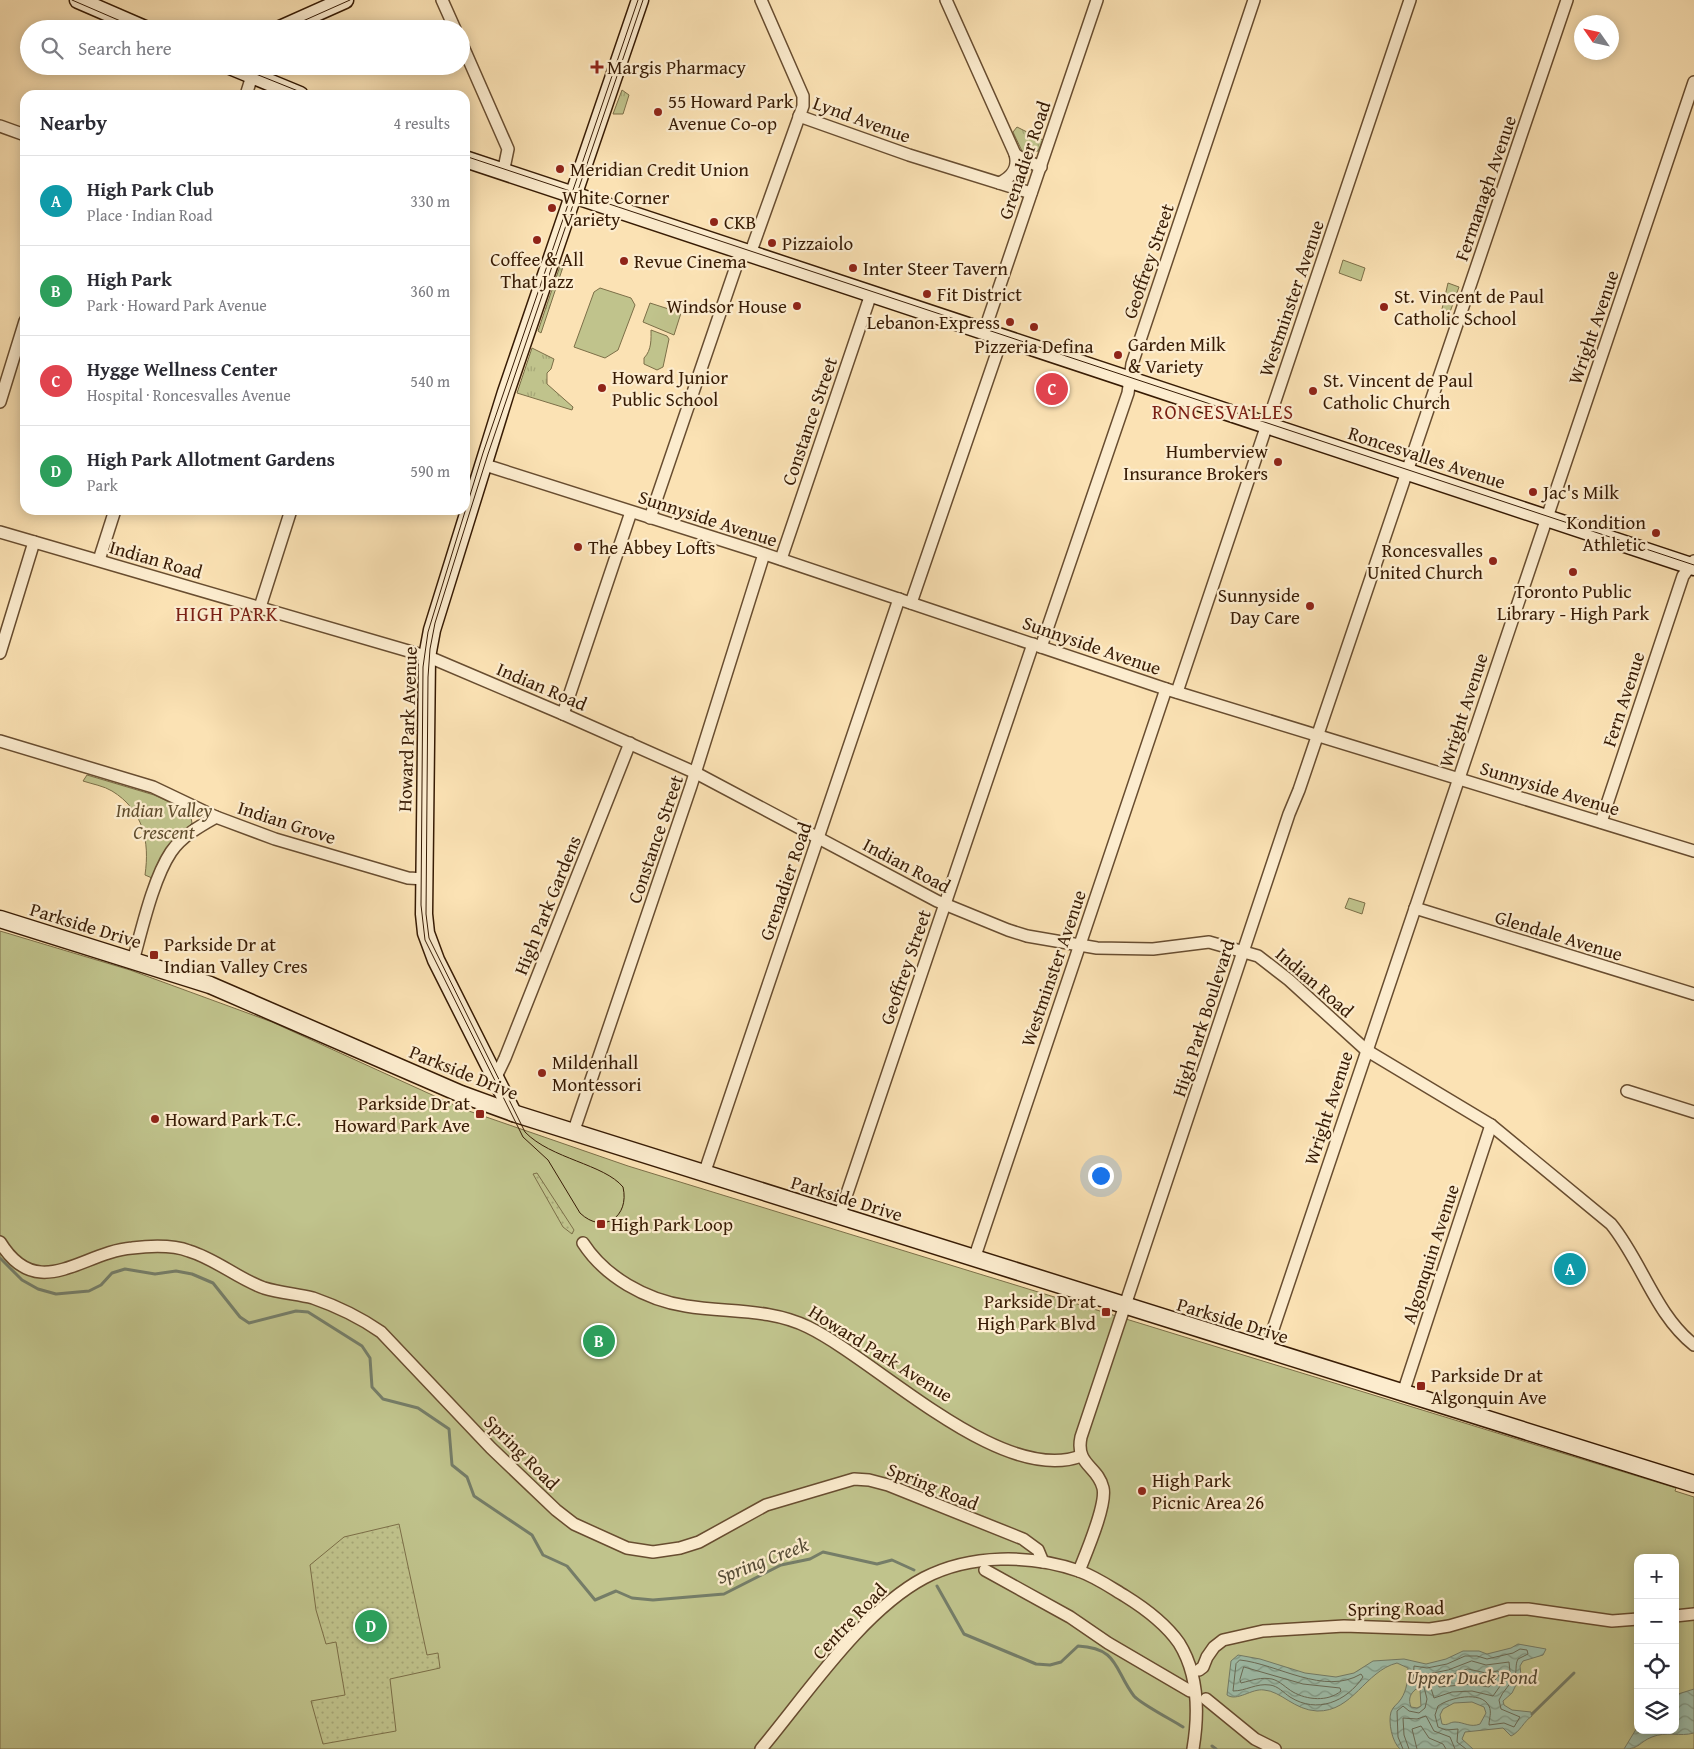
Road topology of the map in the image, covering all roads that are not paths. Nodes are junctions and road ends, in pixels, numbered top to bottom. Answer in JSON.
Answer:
{"nodes":[{"id":1,"x":78,"y":0,"type":"edge"},
{"id":2,"x":345,"y":0,"type":"edge"},
{"id":3,"x":442,"y":0,"type":"edge"},
{"id":4,"x":640,"y":0,"type":"edge"},
{"id":5,"x":761,"y":0,"type":"edge"},
{"id":6,"x":946,"y":0,"type":"edge"},
{"id":7,"x":1097,"y":0,"type":"edge"},
{"id":8,"x":1254,"y":0,"type":"edge"},
{"id":9,"x":1410,"y":0,"type":"edge"},
{"id":10,"x":1567,"y":0,"type":"edge"},
{"id":11,"x":124,"y":20,"type":"edge"},
{"id":12,"x":300,"y":20,"type":"edge"},
{"id":13,"x":451,"y":20,"type":"edge"},
{"id":14,"x":470,"y":62,"type":"edge"},
{"id":15,"x":252,"y":76,"type":"joint"},
{"id":16,"x":1694,"y":82,"type":"edge"},
{"id":17,"x":248,"y":90,"type":"edge"},
{"id":18,"x":287,"y":90,"type":"edge"},
{"id":19,"x":799,"y":116,"type":"junction"},
{"id":20,"x":0,"y":126,"type":"edge"},
{"id":21,"x":20,"y":133,"type":"edge"},
{"id":22,"x":1015,"y":154,"type":"junction"},
{"id":23,"x":470,"y":160,"type":"edge"},
{"id":24,"x":1041,"y":167,"type":"junction"},
{"id":25,"x":503,"y":172,"type":"junction"},
{"id":26,"x":999,"y":183,"type":"junction"},
{"id":27,"x":1031,"y":193,"type":"junction"},
{"id":28,"x":574,"y":196,"type":"junction"},
{"id":29,"x":746,"y":253,"type":"junction"},
{"id":30,"x":870,"y":294,"type":"junction"},
{"id":31,"x":984,"y":332,"type":"junction"},
{"id":32,"x":20,"y":337,"type":"edge"},
{"id":33,"x":1002,"y":338,"type":"junction"},
{"id":34,"x":1131,"y":380,"type":"junction"},
{"id":35,"x":0,"y":402,"type":"edge"},
{"id":36,"x":1268,"y":426,"type":"junction"},
{"id":37,"x":482,"y":464,"type":"junction"},
{"id":38,"x":1406,"y":472,"type":"junction"},
{"id":39,"x":470,"y":504,"type":"edge"},
{"id":40,"x":631,"y":512,"type":"junction"},
{"id":41,"x":113,"y":515,"type":"edge"},
{"id":42,"x":289,"y":515,"type":"edge"},
{"id":43,"x":467,"y":515,"type":"edge"},
{"id":44,"x":650,"y":518,"type":"junction"},
{"id":45,"x":1546,"y":518,"type":"junction"},
{"id":46,"x":0,"y":532,"type":"edge"},
{"id":47,"x":34,"y":542,"type":"junction"},
{"id":48,"x":764,"y":554,"type":"junction"},
{"id":49,"x":99,"y":560,"type":"junction"},
{"id":50,"x":781,"y":560,"type":"junction"},
{"id":51,"x":1693,"y":564,"type":"edge"},
{"id":52,"x":898,"y":599,"type":"junction"},
{"id":53,"x":911,"y":602,"type":"junction"},
{"id":54,"x":260,"y":606,"type":"junction"},
{"id":55,"x":1037,"y":646,"type":"junction"},
{"id":56,"x":0,"y":653,"type":"edge"},
{"id":57,"x":427,"y":656,"type":"junction"},
{"id":58,"x":1171,"y":690,"type":"junction"},
{"id":59,"x":563,"y":714,"type":"junction"},
{"id":60,"x":1317,"y":735,"type":"junction"},
{"id":61,"x":0,"y":740,"type":"edge"},
{"id":62,"x":630,"y":744,"type":"junction"},
{"id":63,"x":696,"y":773,"type":"junction"},
{"id":64,"x":1458,"y":779,"type":"junction"},
{"id":65,"x":216,"y":817,"type":"junction"},
{"id":66,"x":1601,"y":822,"type":"junction"},
{"id":67,"x":818,"y":838,"type":"junction"},
{"id":68,"x":1694,"y":851,"type":"edge"},
{"id":69,"x":424,"y":879,"type":"junction"},
{"id":70,"x":945,"y":904,"type":"junction"},
{"id":71,"x":1415,"y":908,"type":"junction"},
{"id":72,"x":0,"y":920,"type":"edge"},
{"id":73,"x":1079,"y":946,"type":"junction"},
{"id":74,"x":1243,"y":952,"type":"junction"},
{"id":75,"x":132,"y":961,"type":"junction"},
{"id":76,"x":1694,"y":994,"type":"edge"},
{"id":77,"x":1366,"y":1050,"type":"junction"},
{"id":78,"x":495,"y":1078,"type":"junction"},
{"id":79,"x":1627,"y":1091,"type":"dead end"},
{"id":80,"x":1694,"y":1112,"type":"edge"},
{"id":81,"x":513,"y":1113,"type":"junction"},
{"id":82,"x":1491,"y":1125,"type":"junction"},
{"id":83,"x":573,"y":1133,"type":"junction"},
{"id":84,"x":704,"y":1174,"type":"junction"},
{"id":85,"x":839,"y":1216,"type":"junction"},
{"id":86,"x":0,"y":1242,"type":"edge"},
{"id":87,"x":583,"y":1243,"type":"dead end"},
{"id":88,"x":974,"y":1259,"type":"junction"},
{"id":89,"x":1125,"y":1306,"type":"junction"},
{"id":90,"x":1694,"y":1345,"type":"edge"},
{"id":91,"x":1266,"y":1350,"type":"junction"},
{"id":92,"x":1403,"y":1393,"type":"junction"},
{"id":93,"x":1081,"y":1456,"type":"junction"},
{"id":94,"x":1694,"y":1484,"type":"edge"},
{"id":95,"x":1043,"y":1562,"type":"junction"},
{"id":96,"x":985,"y":1570,"type":"dead end"},
{"id":97,"x":1079,"y":1571,"type":"junction"},
{"id":98,"x":1693,"y":1614,"type":"edge"},
{"id":99,"x":1679,"y":1616,"type":"edge"},
{"id":100,"x":1634,"y":1619,"type":"edge"},
{"id":101,"x":1195,"y":1673,"type":"junction"},
{"id":102,"x":1190,"y":1691,"type":"dead end"},
{"id":103,"x":1206,"y":1699,"type":"dead end"},
{"id":104,"x":1194,"y":1748,"type":"edge"},
{"id":105,"x":761,"y":1749,"type":"edge"},
{"id":106,"x":1275,"y":1749,"type":"edge"}],
"edges":[{"from":1,"to":11,"type":"street"},
{"from":2,"to":12,"type":"street"},
{"from":3,"to":13,"type":"street"},
{"from":4,"to":28,"type":"street","name":"Howard Park Avenue"},
{"from":5,"to":19,"type":"street","name":"Lynd Avenue"},
{"from":6,"to":22,"type":"street"},
{"from":7,"to":24,"type":"street","name":"Grenadier Road"},
{"from":8,"to":34,"type":"street","name":"Geoffrey Street"},
{"from":9,"to":36,"type":"street","name":"Westminster Avenue"},
{"from":10,"to":38,"type":"street","name":"Fermanagh Avenue"},
{"from":14,"to":25,"type":"street"},
{"from":15,"to":17,"type":"street"},
{"from":15,"to":18,"type":"street"},
{"from":16,"to":45,"type":"street","name":"Wright Avenue"},
{"from":19,"to":26,"type":"street","name":"Lynd Avenue"},
{"from":19,"to":29,"type":"street"},
{"from":20,"to":21,"type":"street"},
{"from":22,"to":24,"type":"street"},
{"from":22,"to":26,"type":"street"},
{"from":23,"to":25,"type":"street","name":"Roncesvalles Avenue"},
{"from":24,"to":27,"type":"street","name":"Grenadier Road"},
{"from":25,"to":28,"type":"street","name":"Roncesvalles Avenue"},
{"from":26,"to":27,"type":"street","name":"Lynd Avenue"},
{"from":27,"to":31,"type":"street","name":"Grenadier Road"},
{"from":28,"to":29,"type":"street","name":"Roncesvalles Avenue"},
{"from":28,"to":37,"type":"street","name":"Howard Park Avenue"},
{"from":29,"to":30,"type":"street","name":"Roncesvalles Avenue"},
{"from":29,"to":44,"type":"street"},
{"from":30,"to":31,"type":"street","name":"Roncesvalles Avenue"},
{"from":30,"to":50,"type":"street","name":"Constance Street"},
{"from":31,"to":33,"type":"street","name":"Roncesvalles Avenue"},
{"from":32,"to":35,"type":"street"},
{"from":33,"to":34,"type":"street","name":"Roncesvalles Avenue"},
{"from":33,"to":53,"type":"street"},
{"from":34,"to":36,"type":"street","name":"Roncesvalles Avenue"},
{"from":34,"to":55,"type":"street","name":"Geoffrey Street"},
{"from":36,"to":38,"type":"street","name":"Roncesvalles Avenue"},
{"from":36,"to":58,"type":"street","name":"Westminster Avenue"},
{"from":37,"to":39,"type":"street","name":"Howard Park Avenue"},
{"from":37,"to":40,"type":"street","name":"Sunnyside Avenue"},
{"from":38,"to":45,"type":"street","name":"Roncesvalles Avenue"},
{"from":38,"to":60,"type":"street","name":"High Park Boulevard"},
{"from":40,"to":44,"type":"street","name":"Sunnyside Avenue"},
{"from":40,"to":59,"type":"street"},
{"from":41,"to":49,"type":"street"},
{"from":42,"to":54,"type":"street"},
{"from":43,"to":57,"type":"street","name":"Howard Park Avenue"},
{"from":44,"to":48,"type":"street","name":"Sunnyside Avenue"},
{"from":45,"to":51,"type":"street","name":"Roncesvalles Avenue"},
{"from":45,"to":64,"type":"street","name":"Wright Avenue"},
{"from":46,"to":47,"type":"street","name":"Indian Road"},
{"from":47,"to":49,"type":"street","name":"Indian Road"},
{"from":47,"to":56,"type":"street"},
{"from":48,"to":50,"type":"street","name":"Sunnyside Avenue"},
{"from":48,"to":63,"type":"street","name":"Constance Street"},
{"from":49,"to":54,"type":"street","name":"Indian Road"},
{"from":50,"to":52,"type":"street","name":"Sunnyside Avenue"},
{"from":51,"to":66,"type":"street","name":"Fern Avenue"},
{"from":52,"to":53,"type":"street","name":"Sunnyside Avenue"},
{"from":52,"to":67,"type":"street","name":"Grenadier Road"},
{"from":53,"to":55,"type":"street","name":"Sunnyside Avenue"},
{"from":54,"to":57,"type":"street","name":"Indian Road"},
{"from":55,"to":58,"type":"street","name":"Sunnyside Avenue"},
{"from":55,"to":70,"type":"street","name":"Geoffrey Street"},
{"from":57,"to":59,"type":"street","name":"Indian Road"},
{"from":57,"to":69,"type":"street","name":"Howard Park Avenue"},
{"from":58,"to":60,"type":"street","name":"Sunnyside Avenue"},
{"from":58,"to":73,"type":"street","name":"Westminster Avenue"},
{"from":59,"to":62,"type":"street","name":"Indian Road"},
{"from":60,"to":64,"type":"street","name":"Sunnyside Avenue"},
{"from":60,"to":74,"type":"street","name":"High Park Boulevard"},
{"from":61,"to":65,"type":"street","name":"Indian Grove"},
{"from":62,"to":63,"type":"street","name":"Indian Road"},
{"from":62,"to":78,"type":"street","name":"High Park Gardens"},
{"from":63,"to":67,"type":"street","name":"Indian Road"},
{"from":63,"to":83,"type":"street","name":"Constance Street"},
{"from":64,"to":66,"type":"street","name":"Sunnyside Avenue"},
{"from":64,"to":71,"type":"street","name":"Wright Avenue"},
{"from":65,"to":69,"type":"street","name":"Indian Grove"},
{"from":65,"to":75,"type":"street"},
{"from":66,"to":68,"type":"street","name":"Sunnyside Avenue"},
{"from":67,"to":70,"type":"street","name":"Indian Road"},
{"from":67,"to":84,"type":"street","name":"Grenadier Road"},
{"from":69,"to":78,"type":"street","name":"Howard Park Avenue"},
{"from":70,"to":73,"type":"street","name":"Indian Road"},
{"from":70,"to":85,"type":"street","name":"Geoffrey Street"},
{"from":71,"to":76,"type":"street","name":"Glendale Avenue"},
{"from":71,"to":77,"type":"street","name":"Wright Avenue"},
{"from":72,"to":75,"type":"street","name":"Parkside Drive"},
{"from":73,"to":74,"type":"street","name":"Indian Road"},
{"from":73,"to":88,"type":"street","name":"Westminster Avenue"},
{"from":74,"to":77,"type":"street","name":"Indian Road"},
{"from":74,"to":89,"type":"street","name":"High Park Boulevard"},
{"from":75,"to":81,"type":"street","name":"Parkside Drive"},
{"from":77,"to":82,"type":"street","name":"Indian Road"},
{"from":77,"to":91,"type":"street","name":"Wright Avenue"},
{"from":78,"to":81,"type":"street","name":"Howard Park Avenue"},
{"from":79,"to":80,"type":"street"},
{"from":81,"to":83,"type":"street","name":"Parkside Drive"},
{"from":82,"to":90,"type":"street","name":"Indian Road"},
{"from":82,"to":92,"type":"street","name":"Algonquin Avenue"},
{"from":83,"to":84,"type":"street","name":"Parkside Drive"},
{"from":84,"to":85,"type":"street","name":"Parkside Drive"},
{"from":85,"to":88,"type":"street","name":"Parkside Drive"},
{"from":86,"to":95,"type":"street","name":"Spring Road"},
{"from":87,"to":93,"type":"street","name":"Howard Park Avenue"},
{"from":88,"to":89,"type":"street","name":"Parkside Drive"},
{"from":89,"to":91,"type":"street","name":"Parkside Drive"},
{"from":89,"to":93,"type":"street","name":"High Park Boulevard"},
{"from":91,"to":92,"type":"street","name":"Parkside Drive"},
{"from":92,"to":94,"type":"street","name":"Parkside Drive"},
{"from":93,"to":97,"type":"street"},
{"from":95,"to":97,"type":"street","name":"Centre Road"},
{"from":95,"to":105,"type":"street","name":"Centre Road"},
{"from":96,"to":102,"type":"street"},
{"from":97,"to":101,"type":"street"},
{"from":98,"to":99,"type":"street"},
{"from":100,"to":101,"type":"street","name":"Spring Road"},
{"from":101,"to":104,"type":"street"},
{"from":103,"to":106,"type":"street"}]}
